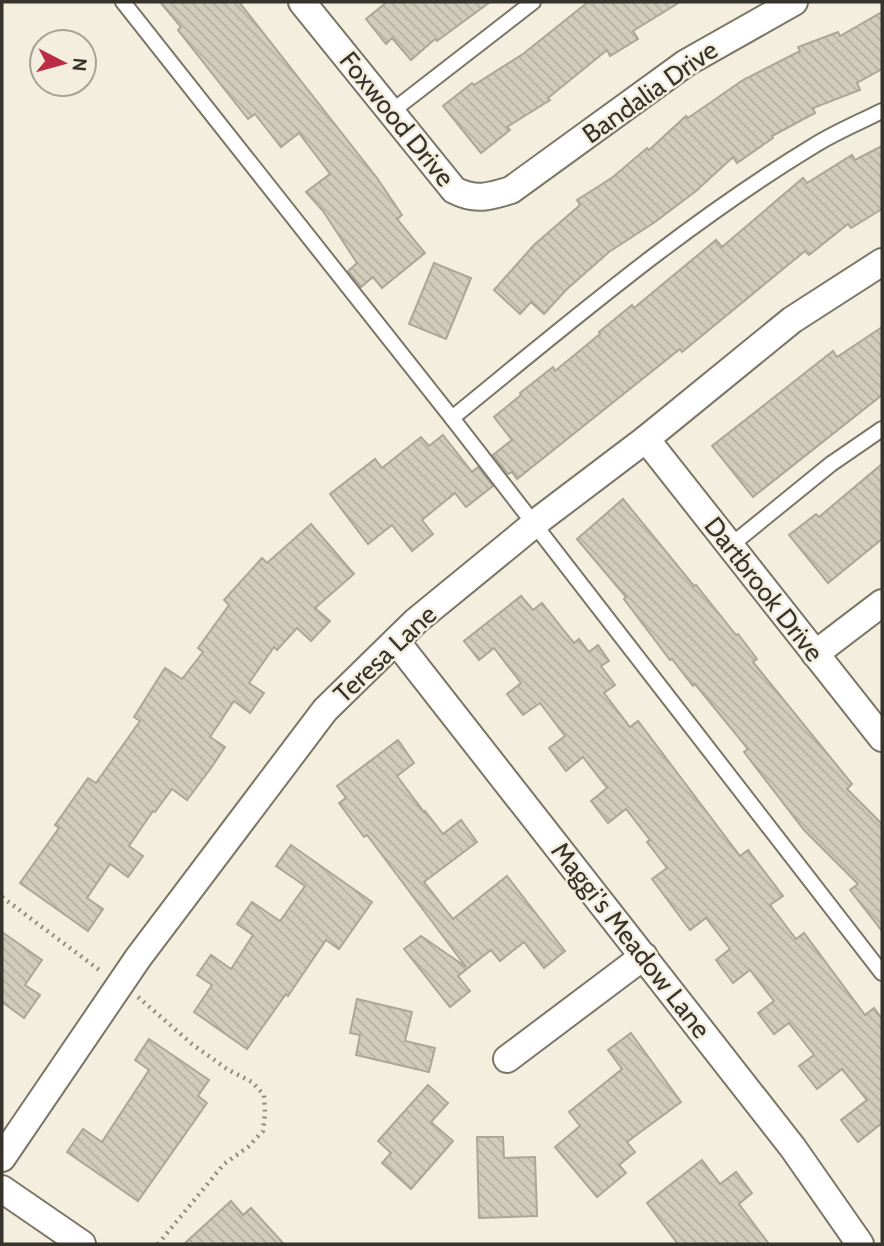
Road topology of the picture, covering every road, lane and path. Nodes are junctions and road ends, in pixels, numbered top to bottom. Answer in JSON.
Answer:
{"nodes":[{"id":1,"x":123,"y":2,"type":"edge"},
{"id":2,"x":302,"y":2,"type":"edge"},
{"id":3,"x":533,"y":2,"type":"edge"},
{"id":4,"x":794,"y":2,"type":"edge"},
{"id":5,"x":391,"y":111,"type":"junction"},
{"id":6,"x":882,"y":111,"type":"edge"},
{"id":7,"x":511,"y":190,"type":"joint"},
{"id":8,"x":882,"y":262,"type":"edge"},
{"id":9,"x":452,"y":418,"type":"junction"},
{"id":10,"x":882,"y":429,"type":"edge"},
{"id":11,"x":646,"y":439,"type":"junction"},
{"id":12,"x":534,"y":525,"type":"junction"},
{"id":13,"x":730,"y":546,"type":"junction"},
{"id":14,"x":882,"y":603,"type":"edge"},
{"id":15,"x":396,"y":641,"type":"junction"},
{"id":16,"x":814,"y":654,"type":"junction"},
{"id":17,"x":882,"y":738,"type":"edge"},
{"id":18,"x":2,"y":897,"type":"edge"},
{"id":19,"x":644,"y":956,"type":"junction"},
{"id":20,"x":95,"y":967,"type":"dead end"},
{"id":21,"x":882,"y":973,"type":"edge"},
{"id":22,"x":142,"y":1000,"type":"dead end"},
{"id":23,"x":507,"y":1059,"type":"dead end"},
{"id":24,"x":2,"y":1158,"type":"edge"},
{"id":25,"x":2,"y":1189,"type":"edge"},
{"id":26,"x":82,"y":1244,"type":"edge"},
{"id":27,"x":158,"y":1244,"type":"edge"},
{"id":28,"x":860,"y":1244,"type":"edge"}],
"edges":[{"from":1,"to":9,"type":"lane"},
{"from":2,"to":5,"type":"street","name":"Foxwood Drive"},
{"from":3,"to":5,"type":"lane"},
{"from":4,"to":7,"type":"street","name":"Bandalia Drive"},
{"from":5,"to":7,"type":"street","name":"Foxwood Drive"},
{"from":6,"to":9,"type":"lane"},
{"from":8,"to":11,"type":"street","name":"Teresa Lane"},
{"from":9,"to":12,"type":"lane"},
{"from":10,"to":13,"type":"lane"},
{"from":11,"to":12,"type":"street","name":"Teresa Lane"},
{"from":11,"to":13,"type":"street","name":"Dartbrook Drive"},
{"from":12,"to":15,"type":"street","name":"Teresa Lane"},
{"from":12,"to":21,"type":"lane"},
{"from":13,"to":16,"type":"street","name":"Dartbrook Drive"},
{"from":14,"to":16,"type":"street"},
{"from":15,"to":19,"type":"street","name":"Maggi's Meadow Lane"},
{"from":15,"to":24,"type":"street","name":"Teresa Lane"},
{"from":16,"to":17,"type":"street","name":"Dartbrook Drive"},
{"from":18,"to":20,"type":"path"},
{"from":19,"to":23,"type":"street"},
{"from":19,"to":28,"type":"street","name":"Maggi's Meadow Lane"},
{"from":22,"to":27,"type":"path"},
{"from":25,"to":26,"type":"street"}]}
